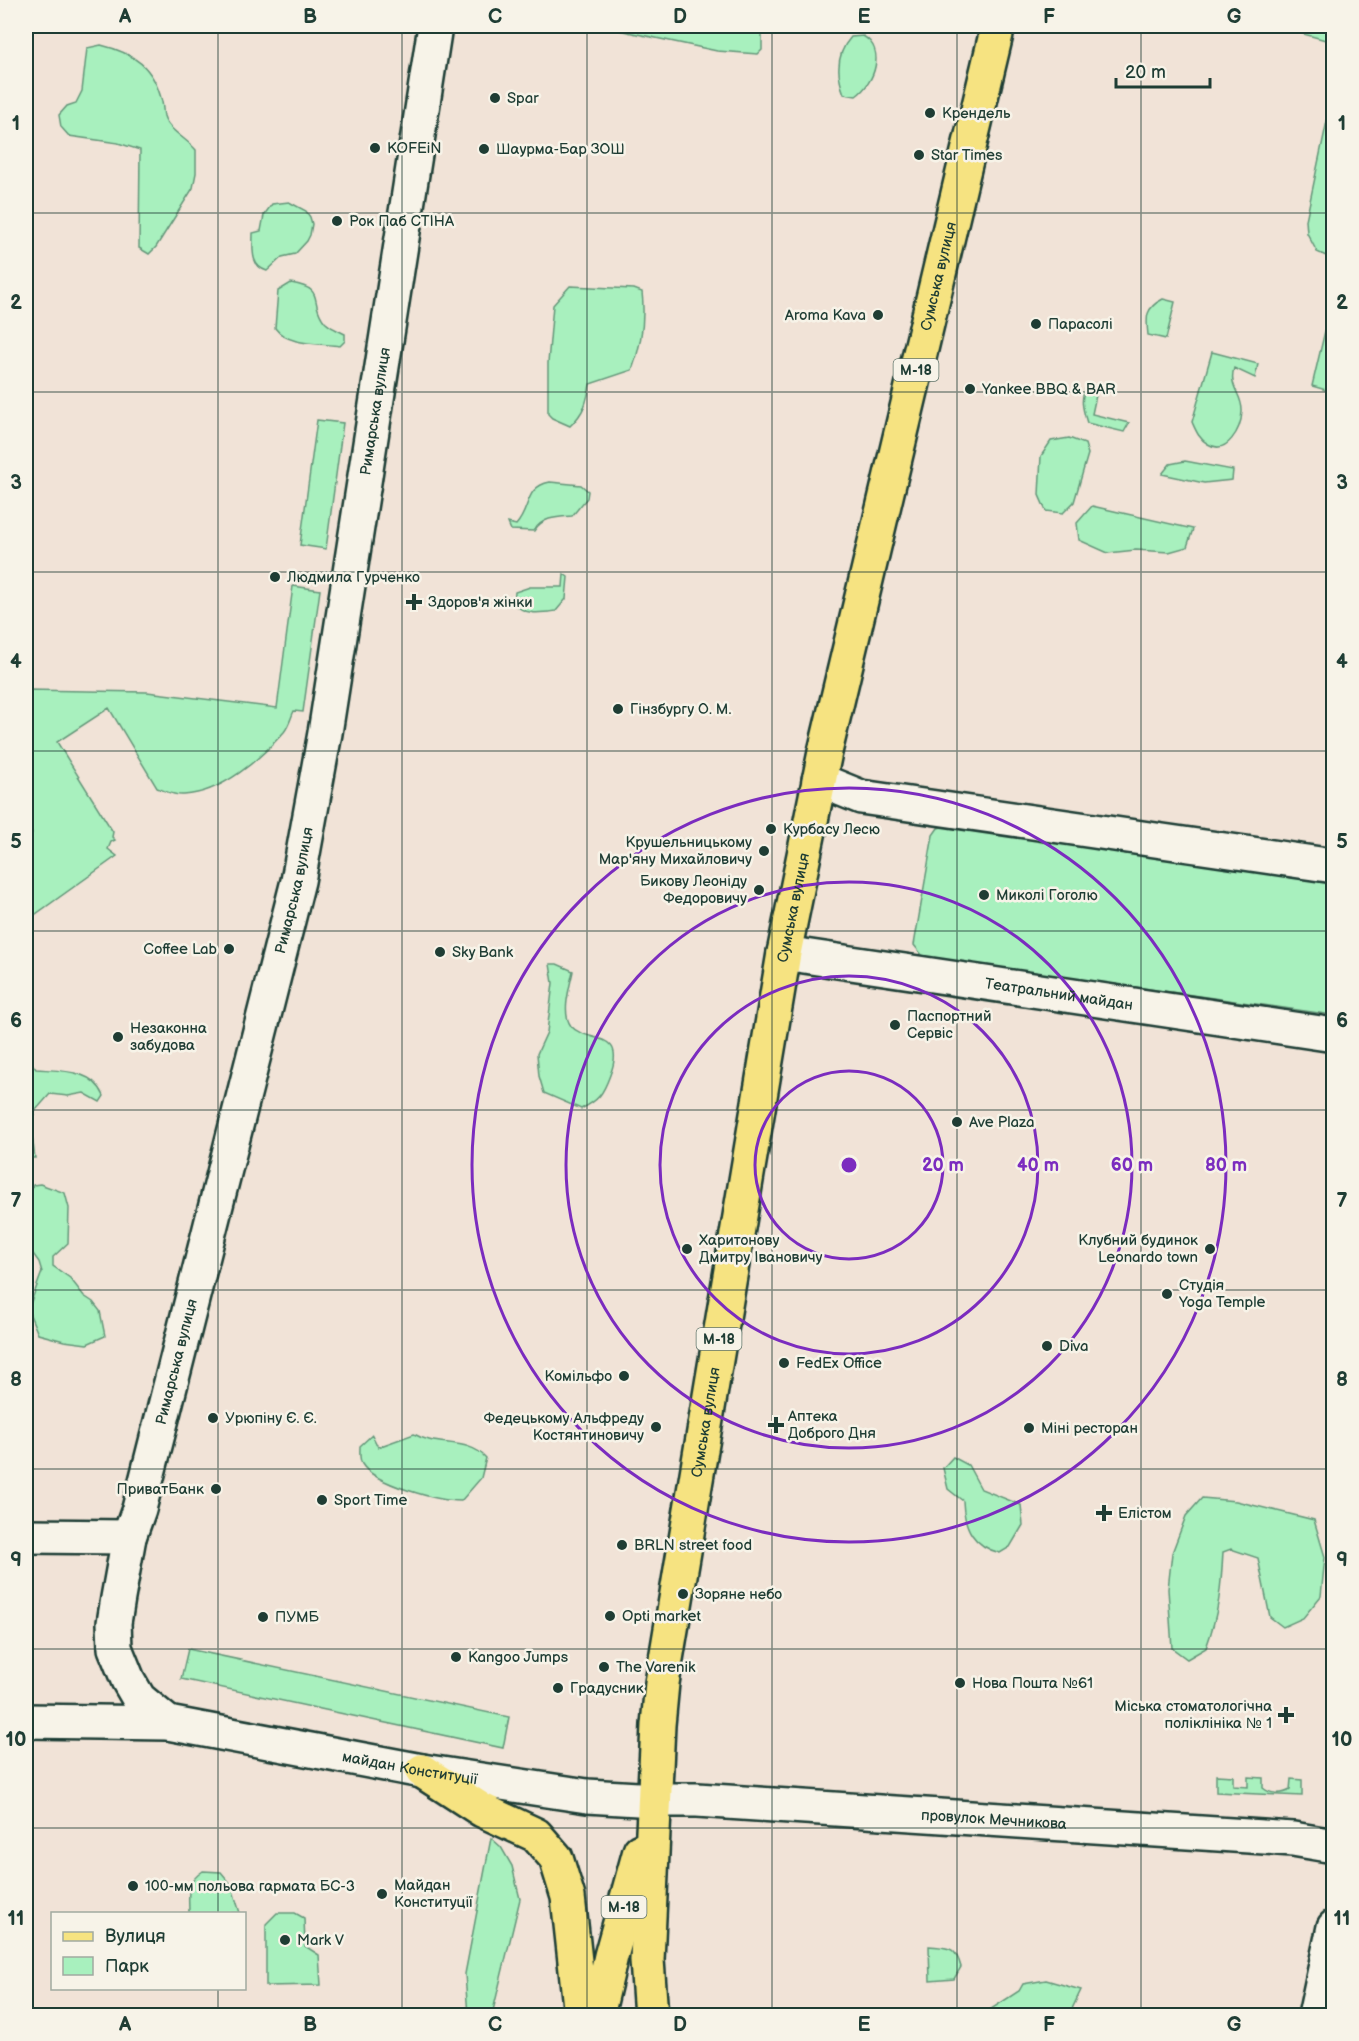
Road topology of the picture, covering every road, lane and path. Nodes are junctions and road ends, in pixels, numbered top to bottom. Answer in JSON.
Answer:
{"nodes":[{"id":1,"x":435,"y":26,"type":"edge"},
{"id":2,"x":998,"y":26,"type":"edge"},
{"id":3,"x":819,"y":780,"type":"junction"},
{"id":4,"x":1334,"y":866,"type":"edge"},
{"id":5,"x":784,"y":953,"type":"junction"},
{"id":6,"x":1334,"y":1035,"type":"edge"},
{"id":7,"x":26,"y":1536,"type":"edge"},
{"id":8,"x":129,"y":1537,"type":"junction"},
{"id":9,"x":26,"y":1721,"type":"edge"},
{"id":10,"x":168,"y":1723,"type":"junction"},
{"id":11,"x":422,"y":1771,"type":"junction"},
{"id":12,"x":655,"y":1800,"type":"junction"},
{"id":13,"x":1334,"y":1846,"type":"edge"},
{"id":14,"x":1334,"y":1928,"type":"edge"},
{"id":15,"x":581,"y":2016,"type":"edge"},
{"id":16,"x":597,"y":2016,"type":"edge"},
{"id":17,"x":651,"y":2016,"type":"edge"},
{"id":18,"x":1315,"y":2016,"type":"edge"}],
"edges":[{"from":1,"to":8,"type":"street","name":"Римарська вулиця"},
{"from":2,"to":3,"type":"main road","name":"Сумська вулиця","number":"М-18"},
{"from":3,"to":4,"type":"street"},
{"from":3,"to":5,"type":"main road","name":"Сумська вулиця","number":"М-18"},
{"from":5,"to":6,"type":"street","name":"Театральний майдан"},
{"from":5,"to":12,"type":"main road","name":"Сумська вулиця","number":"М-18"},
{"from":7,"to":8,"type":"street"},
{"from":8,"to":10,"type":"street","name":"Римарська вулиця"},
{"from":9,"to":10,"type":"street","name":"майдан Конституції"},
{"from":10,"to":11,"type":"street","name":"майдан Конституції"},
{"from":11,"to":12,"type":"street","name":"майдан Конституції"},
{"from":11,"to":15,"type":"main road"},
{"from":12,"to":13,"type":"street","name":"провулок Мечникова"},
{"from":12,"to":16,"type":"main road","number":"М-18"},
{"from":12,"to":17,"type":"main road","number":"М-18"},
{"from":14,"to":18,"type":"street"}]}
